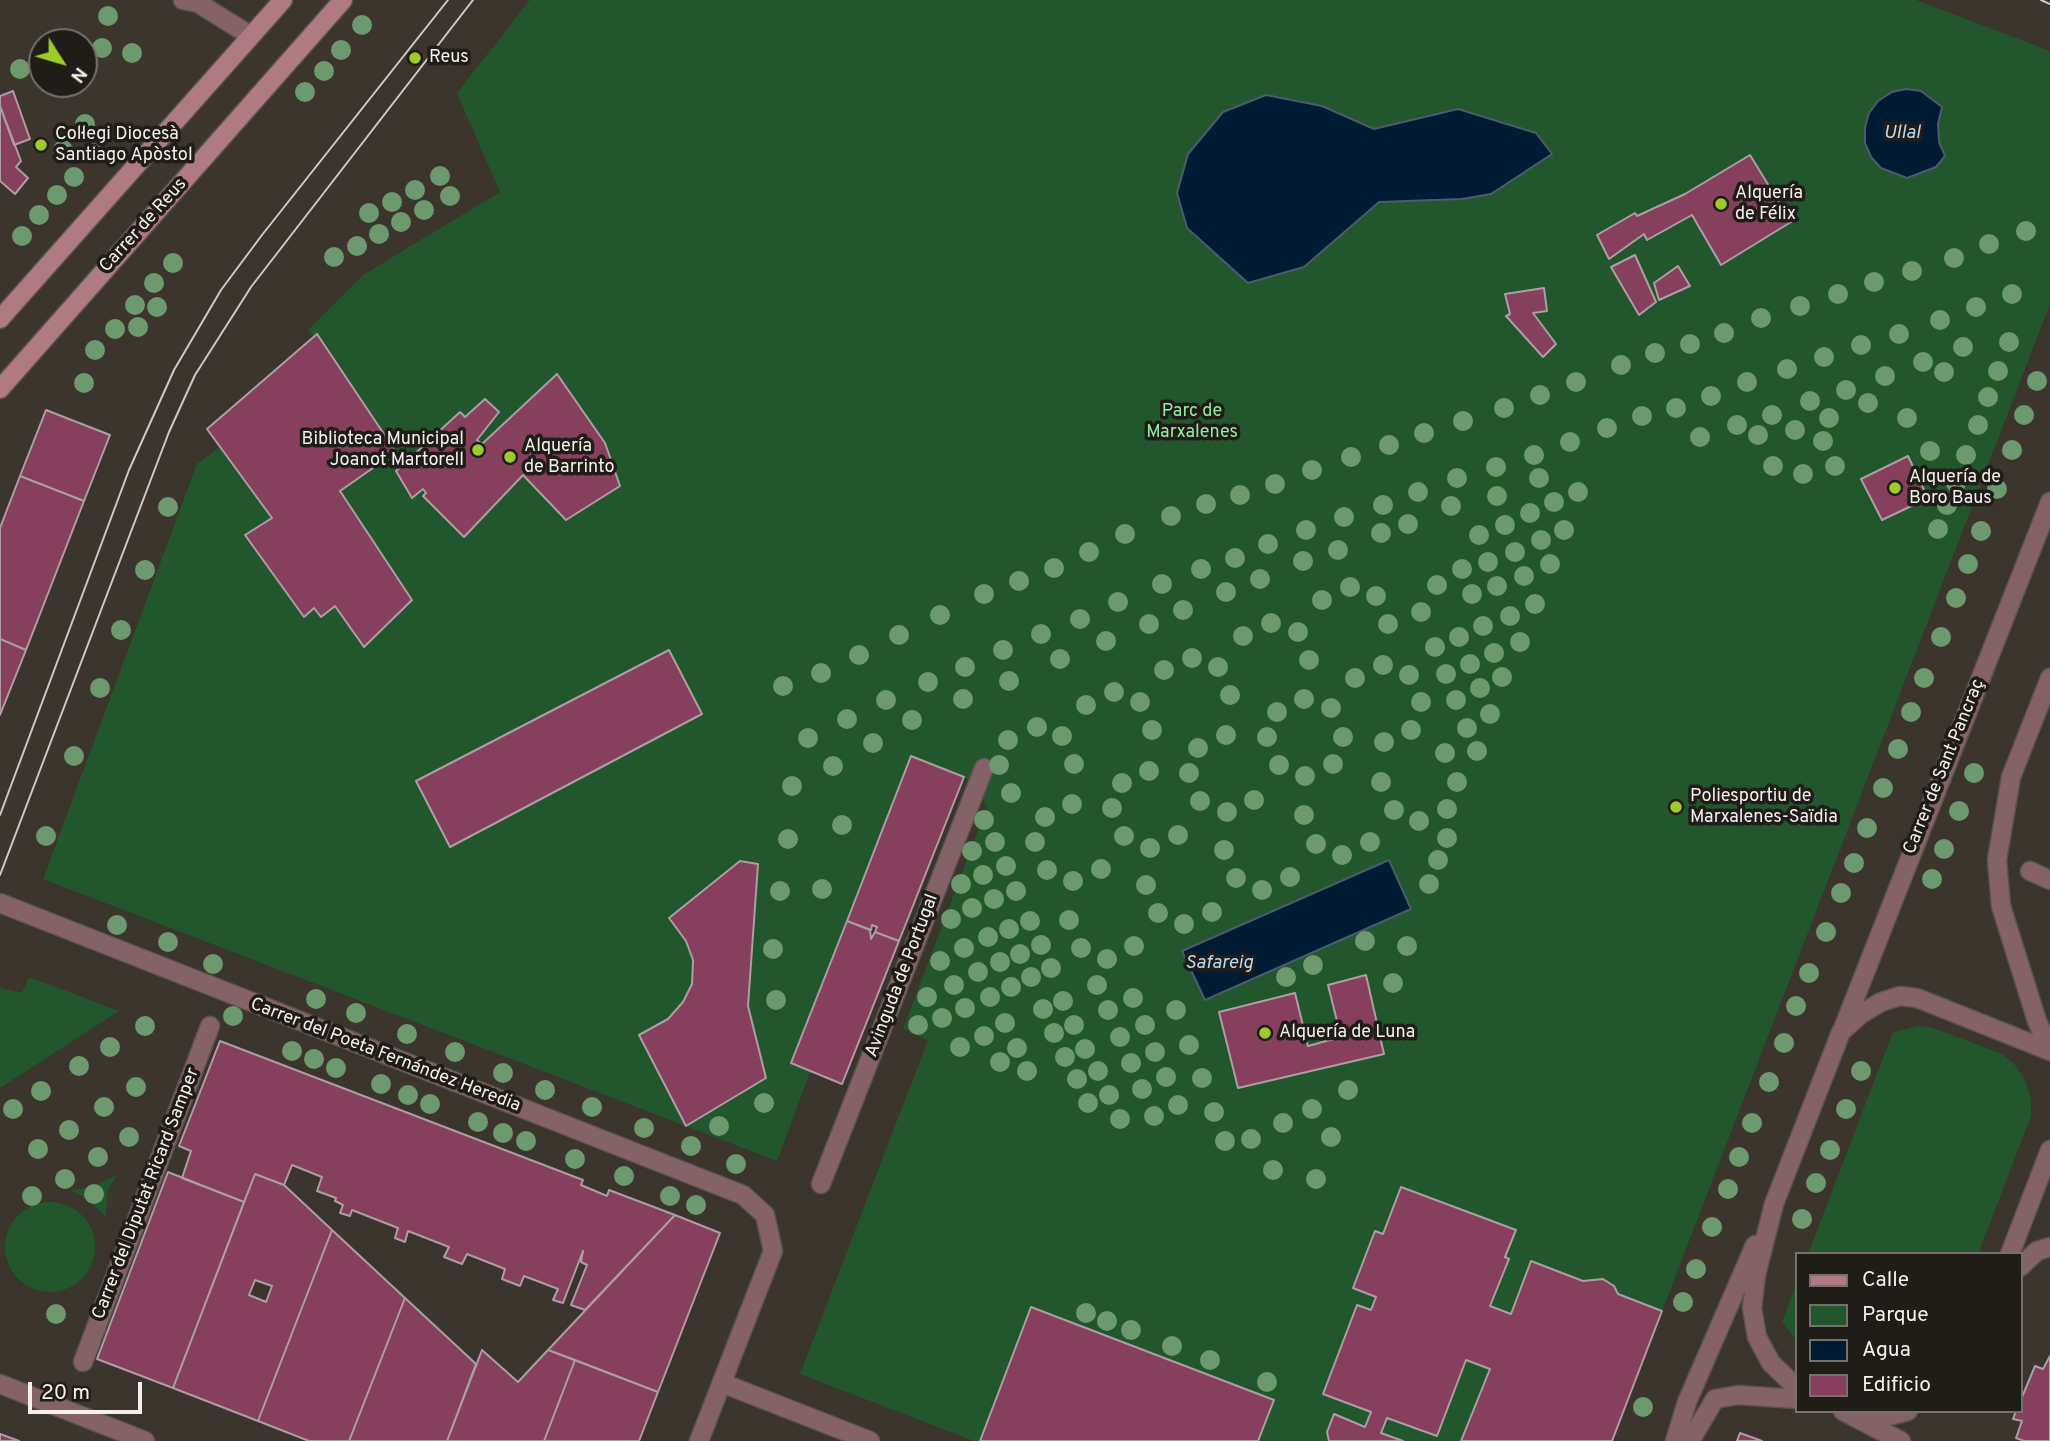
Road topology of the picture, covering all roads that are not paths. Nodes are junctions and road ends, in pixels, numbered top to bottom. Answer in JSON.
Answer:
{"nodes":[{"id":1,"x":183,"y":0,"type":"edge"},
{"id":2,"x":283,"y":0,"type":"edge"},
{"id":3,"x":343,"y":0,"type":"edge"},
{"id":4,"x":251,"y":36,"type":"junction"},
{"id":5,"x":0,"y":319,"type":"edge"},
{"id":6,"x":0,"y":388,"type":"edge"},
{"id":7,"x":2050,"y":502,"type":"edge"},
{"id":8,"x":2050,"y":678,"type":"edge"},
{"id":9,"x":984,"y":768,"type":"dead end"},
{"id":10,"x":2030,"y":872,"type":"dead end"},
{"id":11,"x":2050,"y":880,"type":"edge"},
{"id":12,"x":0,"y":903,"type":"edge"},
{"id":13,"x":209,"y":1026,"type":"dead end"},
{"id":14,"x":1841,"y":1032,"type":"junction"},
{"id":15,"x":2050,"y":1051,"type":"edge"},
{"id":16,"x":2050,"y":1150,"type":"edge"},
{"id":17,"x":821,"y":1184,"type":"dead end"},
{"id":18,"x":1774,"y":1204,"type":"junction"},
{"id":19,"x":2050,"y":1247,"type":"edge"},
{"id":20,"x":2012,"y":1252,"type":"edge"},
{"id":21,"x":2022,"y":1264,"type":"edge"},
{"id":22,"x":83,"y":1362,"type":"dead end"},
{"id":23,"x":722,"y":1383,"type":"junction"},
{"id":24,"x":0,"y":1384,"type":"edge"},
{"id":25,"x":1794,"y":1385,"type":"edge"},
{"id":26,"x":1794,"y":1398,"type":"edge"},
{"id":27,"x":1847,"y":1413,"type":"edge"},
{"id":28,"x":1900,"y":1413,"type":"edge"},
{"id":29,"x":145,"y":1441,"type":"edge"},
{"id":30,"x":699,"y":1441,"type":"edge"},
{"id":31,"x":870,"y":1441,"type":"edge"},
{"id":32,"x":1675,"y":1441,"type":"edge"},
{"id":33,"x":1690,"y":1441,"type":"edge"},
{"id":34,"x":1901,"y":1441,"type":"edge"}],
"edges":[{"from":1,"to":4,"type":"street"},
{"from":2,"to":4,"type":"street"},
{"from":3,"to":6,"type":"street","name":"Carrer de Reus"},
{"from":4,"to":5,"type":"street"},
{"from":7,"to":14,"type":"street","name":"Carrer de Sant Pancraç"},
{"from":8,"to":15,"type":"street"},
{"from":9,"to":17,"type":"street","name":"Avinguda de Portugal"},
{"from":10,"to":11,"type":"street"},
{"from":12,"to":23,"type":"street","name":"Carrer del Poeta Fernández Heredia"},
{"from":13,"to":22,"type":"street","name":"Carrer del Diputat Ricard Samper"},
{"from":14,"to":15,"type":"street"},
{"from":14,"to":18,"type":"street","name":"Carrer de Sant Pancraç"},
{"from":16,"to":20,"type":"street"},
{"from":18,"to":25,"type":"street"},
{"from":18,"to":32,"type":"street"},
{"from":19,"to":21,"type":"street"},
{"from":23,"to":30,"type":"street"},
{"from":23,"to":31,"type":"street"},
{"from":24,"to":29,"type":"street"},
{"from":26,"to":33,"type":"street"},
{"from":27,"to":28,"type":"street"},
{"from":27,"to":34,"type":"street"}]}
